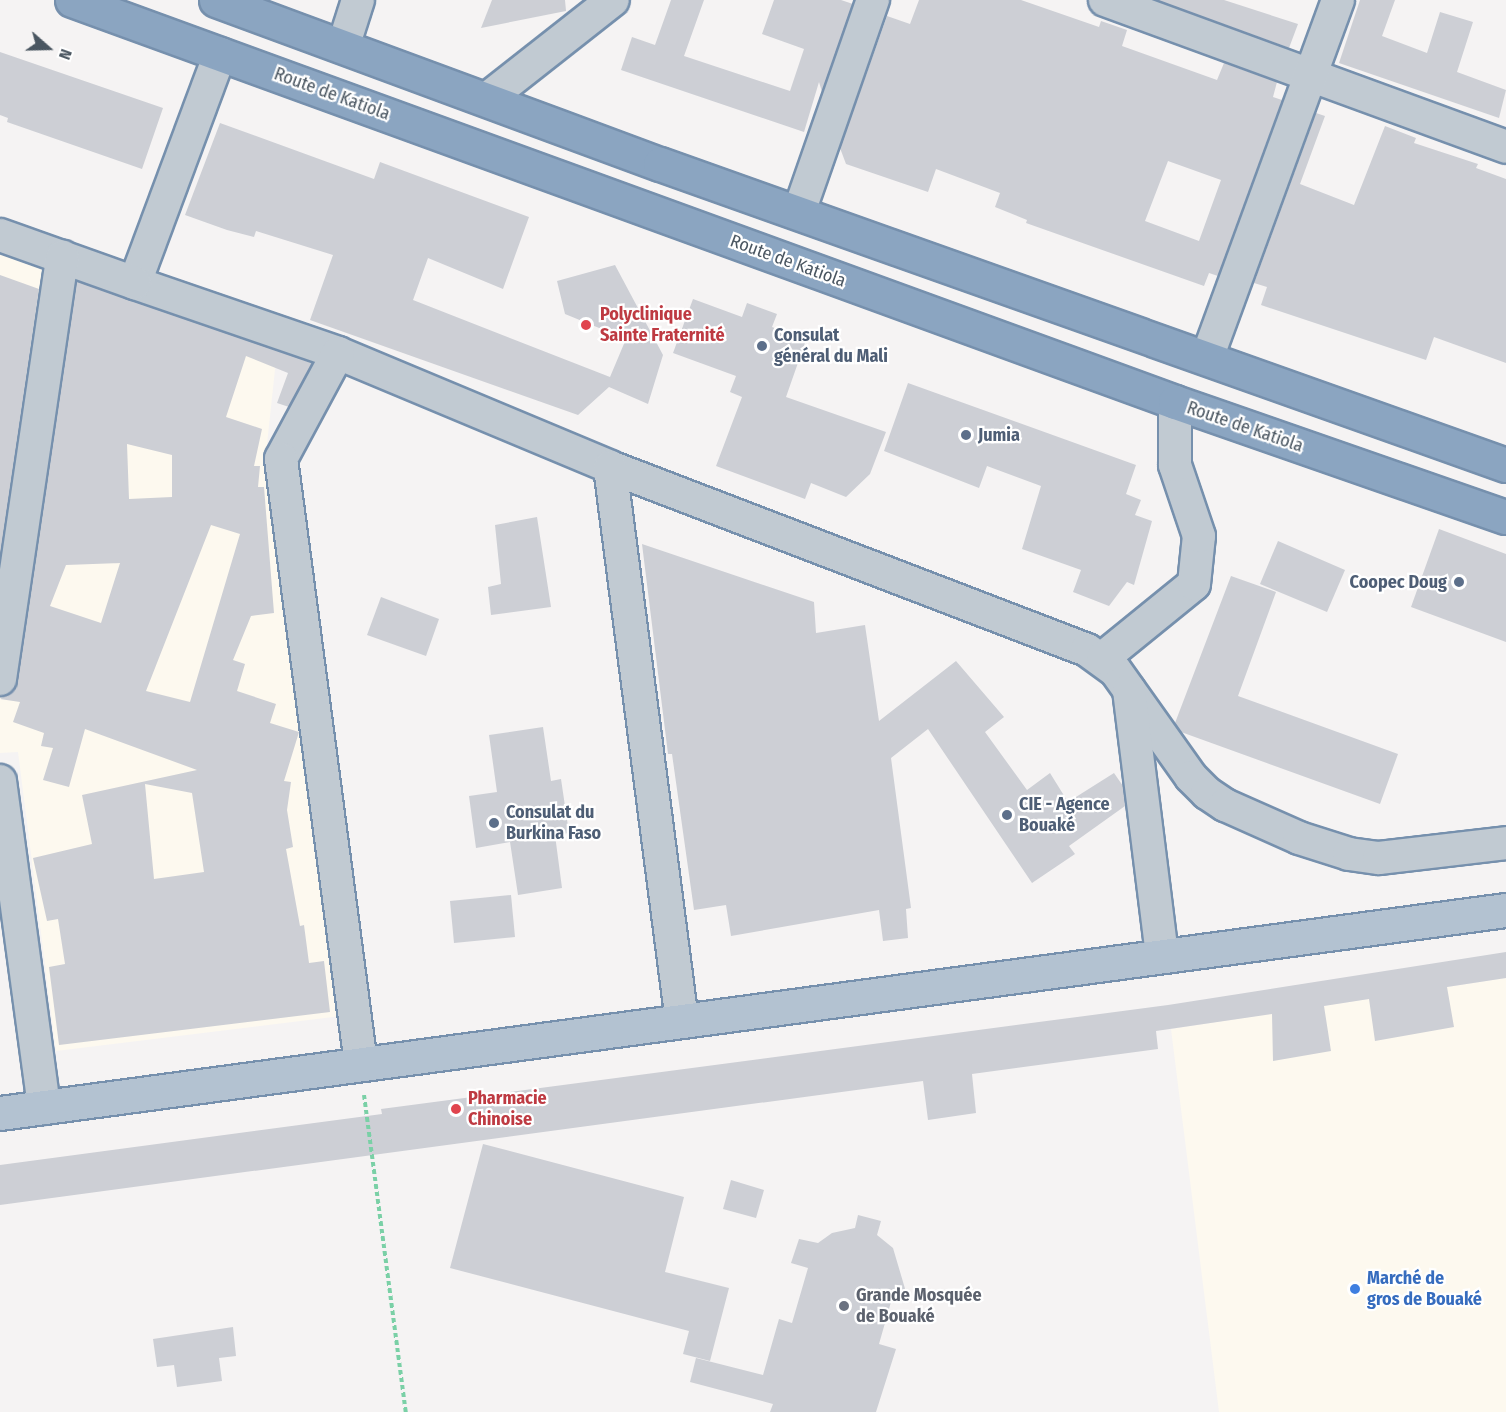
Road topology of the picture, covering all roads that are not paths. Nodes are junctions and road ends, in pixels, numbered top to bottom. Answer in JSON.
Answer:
{"nodes":[{"id":1,"x":72,"y":0,"type":"edge"},
{"id":2,"x":216,"y":0,"type":"edge"},
{"id":3,"x":358,"y":0,"type":"edge"},
{"id":4,"x":613,"y":0,"type":"edge"},
{"id":5,"x":873,"y":0,"type":"edge"},
{"id":6,"x":1105,"y":0,"type":"edge"},
{"id":7,"x":1338,"y":0,"type":"edge"},
{"id":8,"x":343,"y":47,"type":"junction"},
{"id":9,"x":220,"y":54,"type":"junction"},
{"id":10,"x":1310,"y":76,"type":"junction"},
{"id":11,"x":487,"y":99,"type":"junction"},
{"id":12,"x":1506,"y":147,"type":"edge"},
{"id":13,"x":799,"y":212,"type":"junction"},
{"id":14,"x":0,"y":235,"type":"edge"},
{"id":15,"x":62,"y":257,"type":"junction"},
{"id":16,"x":135,"y":283,"type":"junction"},
{"id":17,"x":338,"y":353,"type":"junction"},
{"id":18,"x":1207,"y":358,"type":"junction"},
{"id":19,"x":1175,"y":402,"type":"junction"},
{"id":20,"x":1506,"y":465,"type":"edge"},
{"id":21,"x":610,"y":467,"type":"junction"},
{"id":22,"x":1506,"y":517,"type":"edge"},
{"id":23,"x":1103,"y":658,"type":"junction"},
{"id":24,"x":0,"y":679,"type":"edge"},
{"id":25,"x":1128,"y":686,"type":"junction"},
{"id":26,"x":0,"y":781,"type":"edge"},
{"id":27,"x":1506,"y":843,"type":"edge"},
{"id":28,"x":1506,"y":910,"type":"edge"},
{"id":29,"x":1162,"y":956,"type":"junction"},
{"id":30,"x":682,"y":1021,"type":"junction"},
{"id":31,"x":361,"y":1064,"type":"junction"},
{"id":32,"x":44,"y":1108,"type":"junction"},
{"id":33,"x":0,"y":1113,"type":"edge"}],
"edges":[{"from":1,"to":9,"type":"highway","name":"Route de Katiola"},
{"from":2,"to":8,"type":"highway"},
{"from":3,"to":8,"type":"street"},
{"from":4,"to":11,"type":"street"},
{"from":5,"to":13,"type":"street"},
{"from":6,"to":10,"type":"street"},
{"from":7,"to":10,"type":"street"},
{"from":8,"to":11,"type":"highway"},
{"from":9,"to":16,"type":"street"},
{"from":9,"to":19,"type":"highway","name":"Route de Katiola"},
{"from":10,"to":12,"type":"street"},
{"from":10,"to":18,"type":"street"},
{"from":11,"to":13,"type":"highway"},
{"from":13,"to":18,"type":"highway"},
{"from":14,"to":15,"type":"street"},
{"from":15,"to":16,"type":"street"},
{"from":15,"to":24,"type":"street"},
{"from":16,"to":17,"type":"street"},
{"from":17,"to":21,"type":"street"},
{"from":17,"to":31,"type":"street"},
{"from":18,"to":20,"type":"highway"},
{"from":19,"to":22,"type":"highway","name":"Route de Katiola"},
{"from":19,"to":23,"type":"street"},
{"from":21,"to":23,"type":"street"},
{"from":21,"to":30,"type":"street"},
{"from":23,"to":25,"type":"street"},
{"from":25,"to":27,"type":"street"},
{"from":25,"to":29,"type":"street"},
{"from":26,"to":32,"type":"street"},
{"from":28,"to":29,"type":"main road"},
{"from":29,"to":30,"type":"main road"},
{"from":30,"to":31,"type":"main road"},
{"from":31,"to":32,"type":"main road"},
{"from":32,"to":33,"type":"main road"}]}
